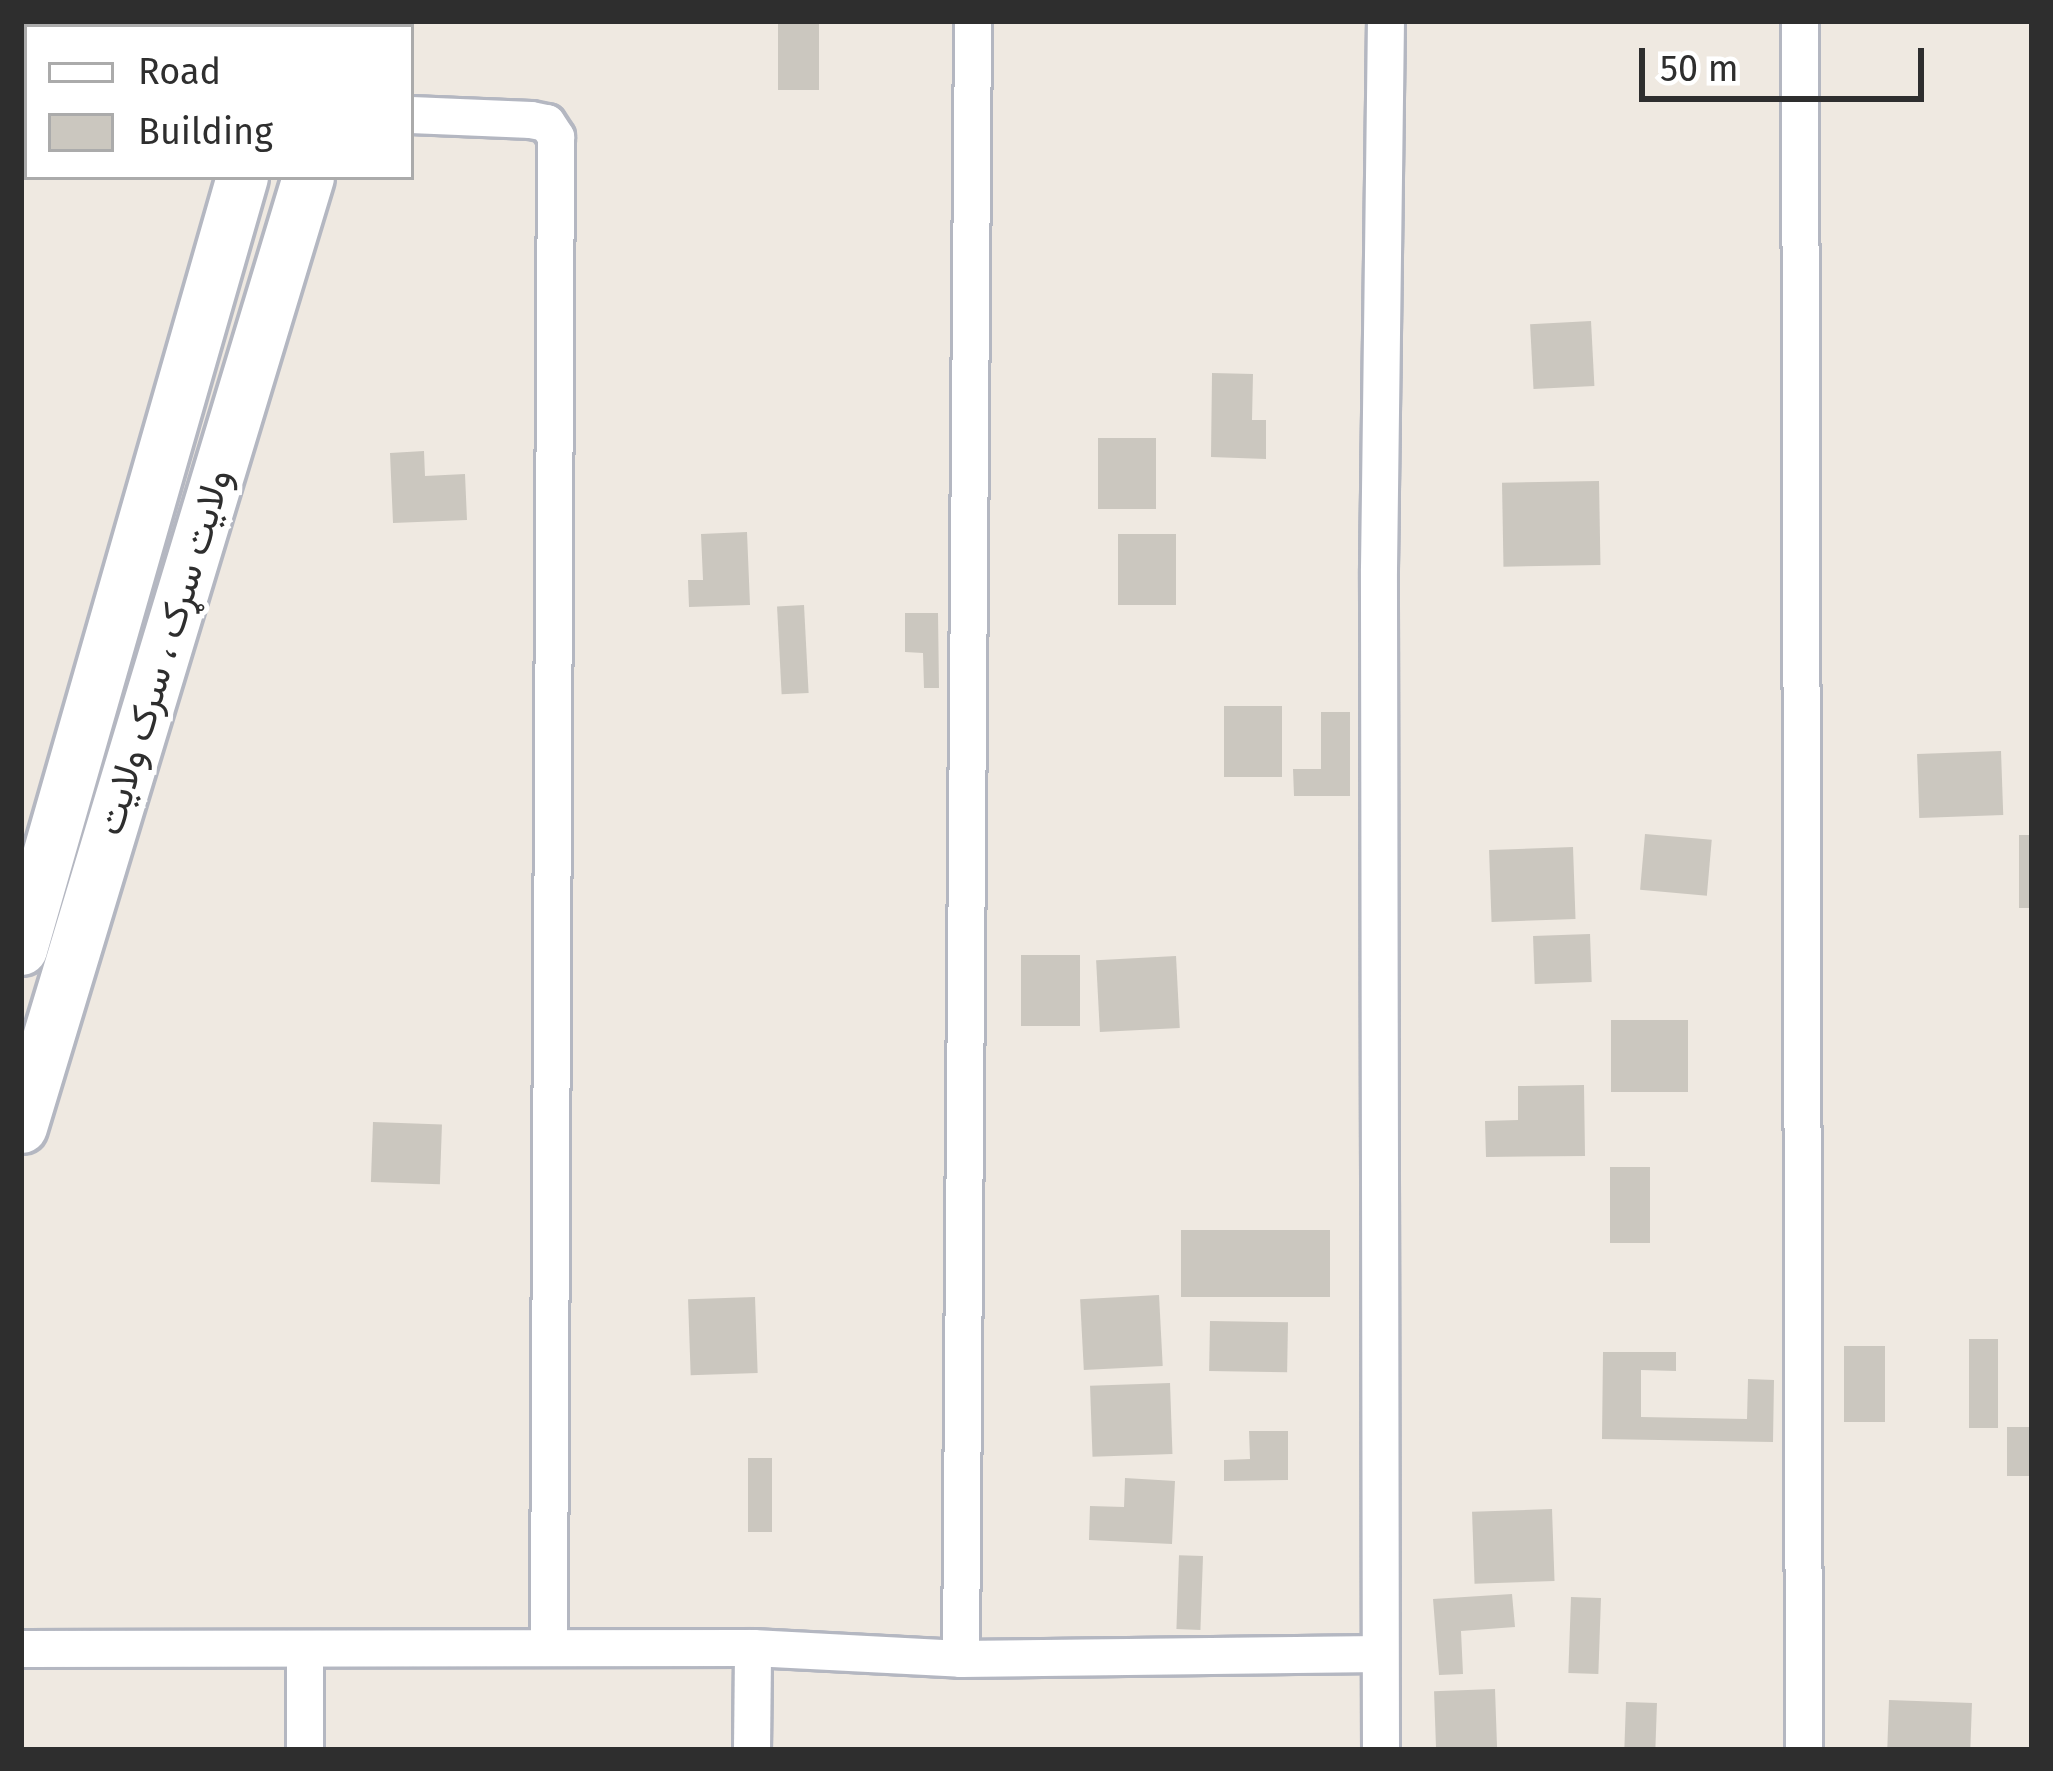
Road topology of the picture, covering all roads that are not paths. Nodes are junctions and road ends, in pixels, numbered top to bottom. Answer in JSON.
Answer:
{"nodes":[{"id":1,"x":973,"y":21,"type":"edge"},
{"id":2,"x":1387,"y":21,"type":"edge"},
{"id":3,"x":1800,"y":21,"type":"edge"},
{"id":4,"x":414,"y":115,"type":"edge"},
{"id":5,"x":241,"y":180,"type":"edge"},
{"id":6,"x":307,"y":180,"type":"edge"},
{"id":7,"x":21,"y":949,"type":"edge"},
{"id":8,"x":21,"y":1126,"type":"edge"},
{"id":9,"x":549,"y":1647,"type":"junction"},
{"id":10,"x":753,"y":1648,"type":"junction"},
{"id":11,"x":21,"y":1649,"type":"edge"},
{"id":12,"x":305,"y":1652,"type":"junction"},
{"id":13,"x":1380,"y":1654,"type":"junction"},
{"id":14,"x":961,"y":1659,"type":"junction"},
{"id":15,"x":305,"y":1750,"type":"edge"},
{"id":16,"x":752,"y":1750,"type":"edge"},
{"id":17,"x":1381,"y":1750,"type":"edge"},
{"id":18,"x":1804,"y":1750,"type":"edge"}],
"edges":[{"from":1,"to":14,"type":"street"},
{"from":2,"to":13,"type":"street"},
{"from":3,"to":18,"type":"street"},
{"from":4,"to":9,"type":"street"},
{"from":5,"to":7,"type":"main road","name":"ولایت سړک ، سرک ولایت"},
{"from":6,"to":8,"type":"main road","name":"ولایت سړک ، سرک ولایت"},
{"from":9,"to":10,"type":"street"},
{"from":9,"to":12,"type":"street"},
{"from":10,"to":14,"type":"street"},
{"from":10,"to":16,"type":"street"},
{"from":11,"to":12,"type":"street"},
{"from":12,"to":15,"type":"street"},
{"from":13,"to":14,"type":"street"},
{"from":13,"to":17,"type":"street"}]}
